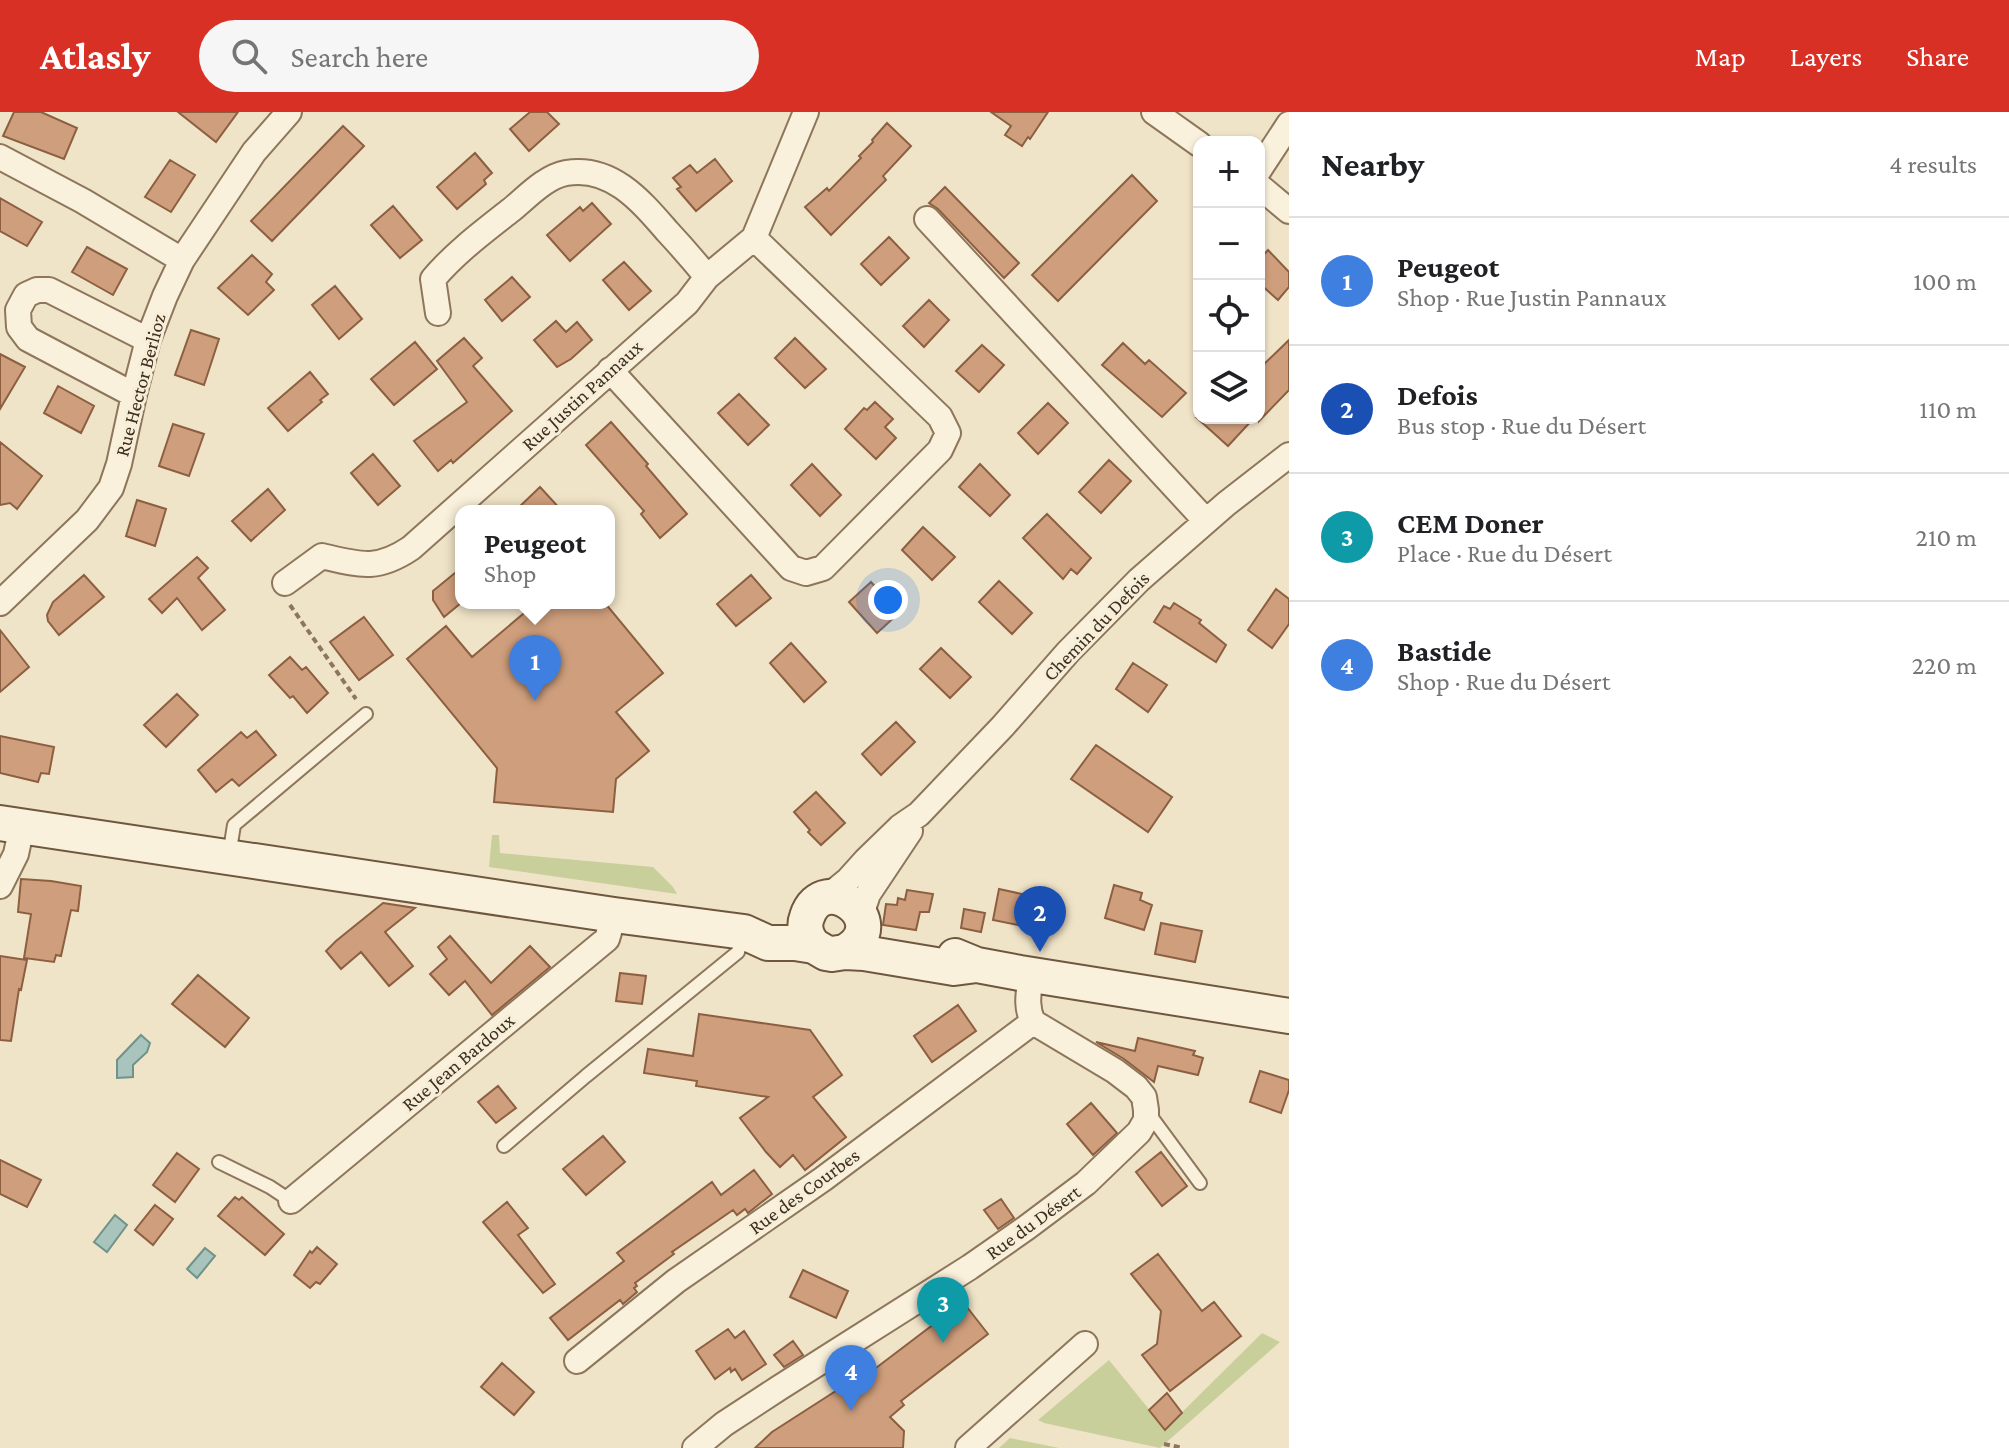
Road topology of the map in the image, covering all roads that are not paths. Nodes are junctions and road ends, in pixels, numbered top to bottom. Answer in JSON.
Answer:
{"nodes":[{"id":1,"x":289,"y":112,"type":"edge"},
{"id":2,"x":806,"y":112,"type":"edge"},
{"id":3,"x":1154,"y":112,"type":"edge"},
{"id":4,"x":1289,"y":124,"type":"edge"},
{"id":5,"x":1193,"y":140,"type":"edge"},
{"id":6,"x":0,"y":157,"type":"edge"},
{"id":7,"x":1265,"y":161,"type":"edge"},
{"id":8,"x":1265,"y":191,"type":"edge"},
{"id":9,"x":1289,"y":211,"type":"edge"},
{"id":10,"x":927,"y":219,"type":"dead end"},
{"id":11,"x":754,"y":238,"type":"junction"},
{"id":12,"x":182,"y":260,"type":"junction"},
{"id":13,"x":707,"y":277,"type":"junction"},
{"id":14,"x":438,"y":313,"type":"dead end"},
{"id":15,"x":148,"y":340,"type":"junction"},
{"id":16,"x":610,"y":370,"type":"junction"},
{"id":17,"x":134,"y":395,"type":"junction"},
{"id":18,"x":1289,"y":455,"type":"edge"},
{"id":19,"x":459,"y":505,"type":"edge"},
{"id":20,"x":455,"y":509,"type":"edge"},
{"id":21,"x":1206,"y":521,"type":"junction"},
{"id":22,"x":285,"y":583,"type":"road end"},
{"id":23,"x":0,"y":603,"type":"edge"},
{"id":24,"x":366,"y":714,"type":"road end"},
{"id":25,"x":919,"y":814,"type":"junction"},
{"id":26,"x":11,"y":824,"type":"edge"},
{"id":27,"x":229,"y":856,"type":"junction"},
{"id":28,"x":0,"y":886,"type":"edge"},
{"id":29,"x":818,"y":905,"type":"junction"},
{"id":30,"x":614,"y":915,"type":"junction"},
{"id":31,"x":744,"y":932,"type":"junction"},
{"id":32,"x":846,"y":936,"type":"junction"},
{"id":33,"x":1031,"y":975,"type":"junction"},
{"id":34,"x":1289,"y":1016,"type":"edge"},
{"id":35,"x":1033,"y":1022,"type":"junction"},
{"id":36,"x":1146,"y":1110,"type":"junction"},
{"id":37,"x":504,"y":1146,"type":"dead end"},
{"id":38,"x":219,"y":1162,"type":"dead end"},
{"id":39,"x":1200,"y":1183,"type":"dead end"},
{"id":40,"x":291,"y":1201,"type":"joint"},
{"id":41,"x":1085,"y":1344,"type":"dead end"},
{"id":42,"x":577,"y":1361,"type":"dead end"},
{"id":43,"x":695,"y":1448,"type":"edge"},
{"id":44,"x":968,"y":1448,"type":"edge"}],
"edges":[{"from":1,"to":12,"type":"street","name":"Rue Hector Berlioz"},
{"from":2,"to":11,"type":"street","name":"Rue Justin Pannaux"},
{"from":3,"to":5,"type":"street"},
{"from":4,"to":7,"type":"street"},
{"from":6,"to":12,"type":"street"},
{"from":8,"to":9,"type":"street"},
{"from":10,"to":21,"type":"street"},
{"from":11,"to":13,"type":"street","name":"Rue Justin Pannaux"},
{"from":11,"to":16,"type":"street"},
{"from":12,"to":15,"type":"street","name":"Rue Hector Berlioz"},
{"from":13,"to":14,"type":"street"},
{"from":13,"to":16,"type":"street","name":"Rue Justin Pannaux"},
{"from":15,"to":17,"type":"street","name":"Rue Hector Berlioz"},
{"from":15,"to":17,"type":"street"},
{"from":16,"to":19,"type":"street","name":"Rue Justin Pannaux"},
{"from":17,"to":23,"type":"street","name":"Rue Hector Berlioz"},
{"from":18,"to":21,"type":"street","name":"Chemin du Defois"},
{"from":20,"to":22,"type":"street","name":"Rue Justin Pannaux"},
{"from":21,"to":25,"type":"street","name":"Chemin du Defois"},
{"from":24,"to":27,"type":"lane"},
{"from":25,"to":29,"type":"street","name":"Chemin du Defois"},
{"from":25,"to":32,"type":"street","name":"Chemin du Defois"},
{"from":26,"to":27,"type":"main road"},
{"from":26,"to":28,"type":"street"},
{"from":27,"to":30,"type":"main road"},
{"from":29,"to":31,"type":"main road"},
{"from":29,"to":32,"type":"main road"},
{"from":29,"to":32,"type":"main road"},
{"from":30,"to":31,"type":"main road"},
{"from":30,"to":40,"type":"street","name":"Rue Jean Bardoux"},
{"from":31,"to":32,"type":"main road"},
{"from":31,"to":37,"type":"lane"},
{"from":32,"to":33,"type":"main road"},
{"from":33,"to":34,"type":"main road"},
{"from":33,"to":35,"type":"street"},
{"from":35,"to":36,"type":"street"},
{"from":35,"to":42,"type":"street","name":"Rue des Courbes"},
{"from":36,"to":39,"type":"lane"},
{"from":36,"to":43,"type":"street","name":"Rue du Désert"},
{"from":38,"to":40,"type":"lane"},
{"from":41,"to":44,"type":"street"}]}
